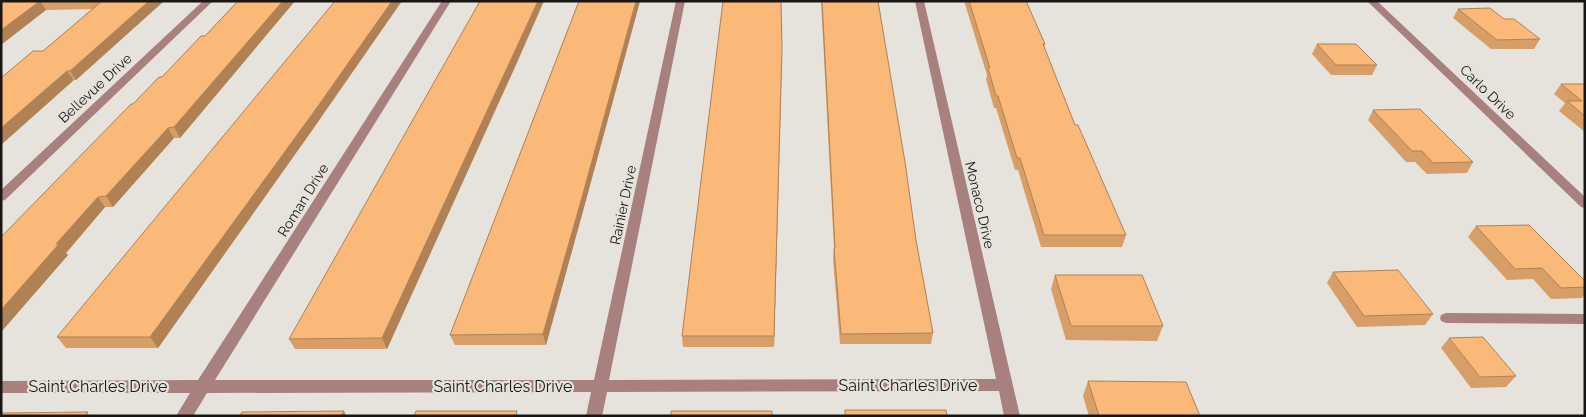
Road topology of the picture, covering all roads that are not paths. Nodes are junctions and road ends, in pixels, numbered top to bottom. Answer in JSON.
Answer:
{"nodes":[{"id":1,"x":209,"y":1,"type":"edge"},
{"id":2,"x":447,"y":1,"type":"edge"},
{"id":3,"x":681,"y":1,"type":"edge"},
{"id":4,"x":919,"y":1,"type":"edge"},
{"id":5,"x":1371,"y":1,"type":"edge"},
{"id":6,"x":1,"y":197,"type":"edge"},
{"id":7,"x":1585,"y":204,"type":"edge"},
{"id":8,"x":1446,"y":318,"type":"dead end"},
{"id":9,"x":1585,"y":319,"type":"edge"},
{"id":10,"x":1005,"y":385,"type":"junction"},
{"id":11,"x":202,"y":386,"type":"junction"},
{"id":12,"x":600,"y":386,"type":"junction"},
{"id":13,"x":1,"y":387,"type":"edge"},
{"id":14,"x":184,"y":416,"type":"edge"},
{"id":15,"x":594,"y":416,"type":"edge"},
{"id":16,"x":1012,"y":416,"type":"edge"}],
"edges":[{"from":1,"to":6,"type":"street","name":"Bellevue Drive"},
{"from":2,"to":11,"type":"street","name":"Roman Drive"},
{"from":3,"to":12,"type":"street","name":"Rainier Drive"},
{"from":4,"to":10,"type":"street","name":"Monaco Drive"},
{"from":5,"to":7,"type":"street","name":"Carlo Drive"},
{"from":8,"to":9,"type":"lane"},
{"from":10,"to":12,"type":"street","name":"Saint Charles Drive"},
{"from":10,"to":16,"type":"street","name":"Monaco Drive"},
{"from":11,"to":12,"type":"street","name":"Saint Charles Drive"},
{"from":11,"to":13,"type":"street","name":"Saint Charles Drive"},
{"from":11,"to":14,"type":"street","name":"Roman Drive"},
{"from":12,"to":15,"type":"street","name":"Rainier Drive"}]}
